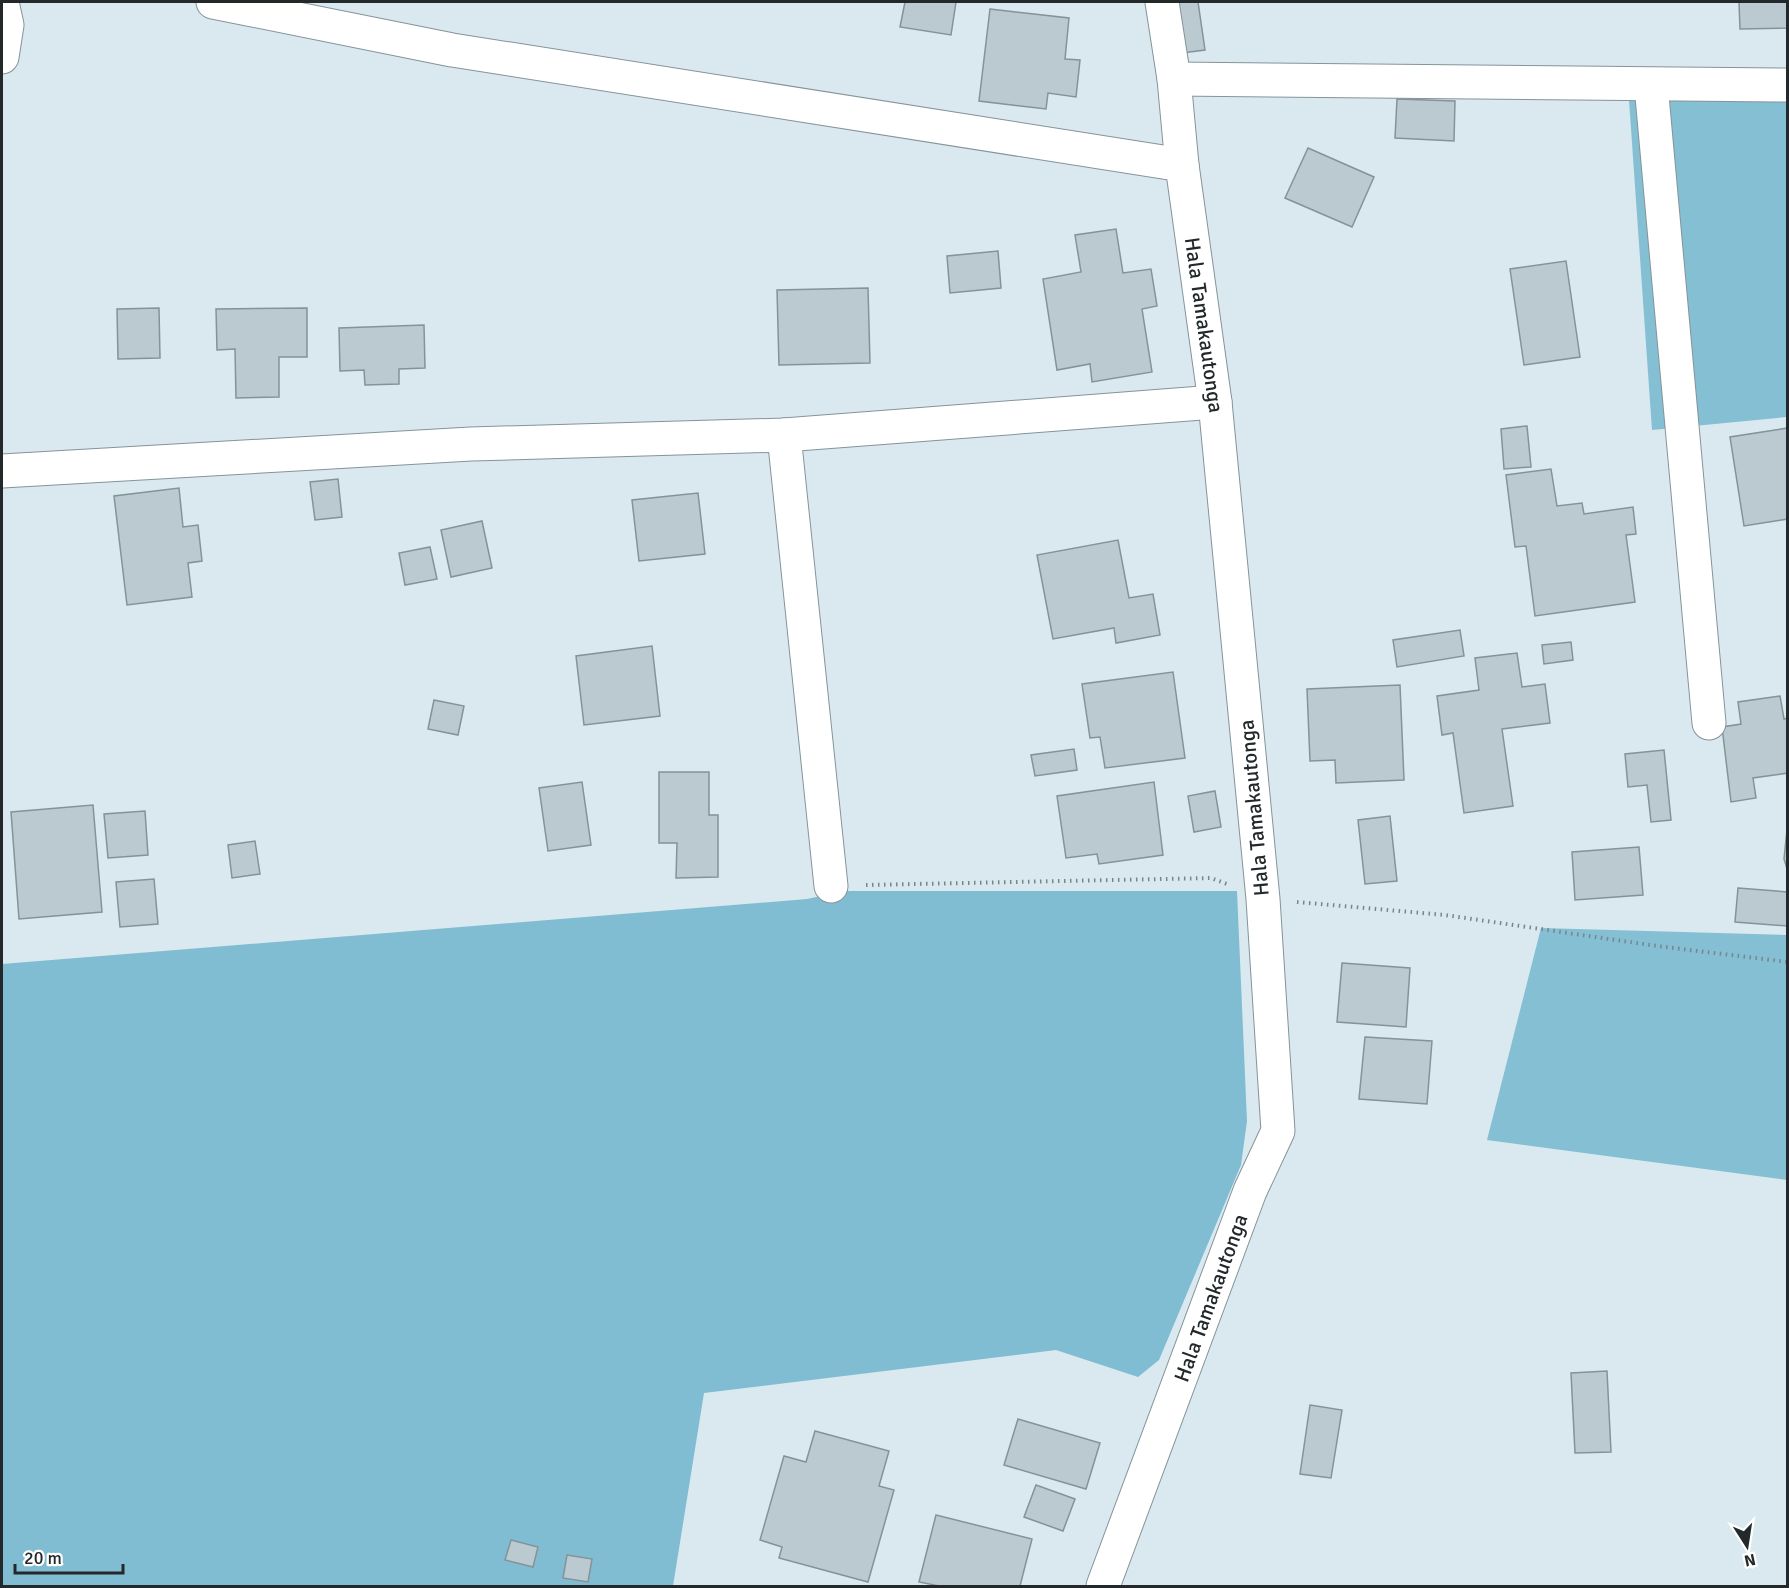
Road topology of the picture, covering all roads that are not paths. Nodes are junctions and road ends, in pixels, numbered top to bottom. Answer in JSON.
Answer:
{"nodes":[{"id":1,"x":2,"y":2,"type":"edge"},
{"id":2,"x":213,"y":2,"type":"edge"},
{"id":3,"x":1162,"y":2,"type":"edge"},
{"id":4,"x":2,"y":57,"type":"edge"},
{"id":5,"x":1174,"y":79,"type":"junction"},
{"id":6,"x":1651,"y":85,"type":"junction"},
{"id":7,"x":1788,"y":86,"type":"edge"},
{"id":8,"x":1182,"y":165,"type":"junction"},
{"id":9,"x":1215,"y":402,"type":"junction"},
{"id":10,"x":784,"y":435,"type":"junction"},
{"id":11,"x":2,"y":471,"type":"edge"},
{"id":12,"x":1709,"y":723,"type":"dead end"},
{"id":13,"x":831,"y":886,"type":"road end"},
{"id":14,"x":1103,"y":1587,"type":"edge"}],
"edges":[{"from":1,"to":4,"type":"street"},
{"from":2,"to":8,"type":"street"},
{"from":3,"to":5,"type":"street","name":"Hala Tamakautonga"},
{"from":5,"to":6,"type":"street"},
{"from":5,"to":8,"type":"street","name":"Hala Tamakautonga"},
{"from":6,"to":7,"type":"street"},
{"from":6,"to":12,"type":"street"},
{"from":8,"to":9,"type":"street","name":"Hala Tamakautonga"},
{"from":9,"to":10,"type":"street"},
{"from":9,"to":14,"type":"street","name":"Hala Tamakautonga"},
{"from":10,"to":11,"type":"street"},
{"from":10,"to":13,"type":"street"}]}
